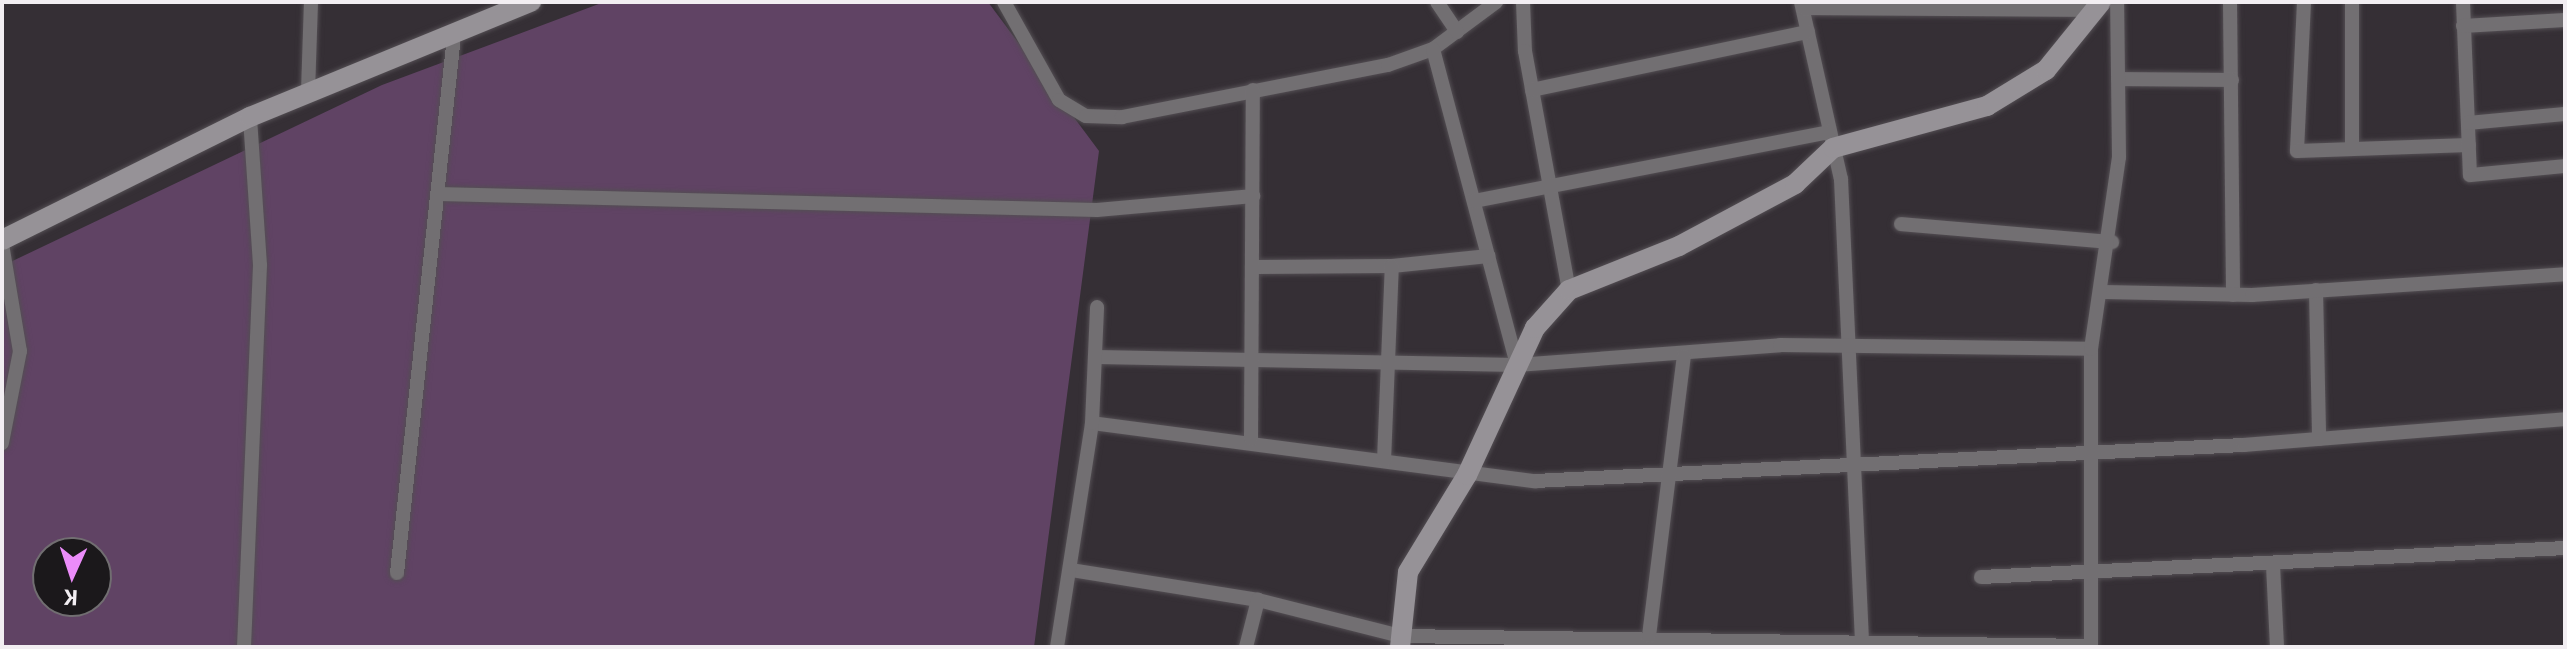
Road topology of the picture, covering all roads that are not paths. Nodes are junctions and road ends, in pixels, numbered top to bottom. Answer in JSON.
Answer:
{"nodes":[{"id":1,"x":311,"y":2,"type":"edge"},
{"id":2,"x":531,"y":2,"type":"edge"},
{"id":3,"x":1004,"y":2,"type":"edge"},
{"id":4,"x":1437,"y":2,"type":"edge"},
{"id":5,"x":1496,"y":2,"type":"edge"},
{"id":6,"x":1523,"y":2,"type":"edge"},
{"id":7,"x":2117,"y":2,"type":"edge"},
{"id":8,"x":2230,"y":2,"type":"edge"},
{"id":9,"x":2304,"y":2,"type":"edge"},
{"id":10,"x":2352,"y":2,"type":"edge"},
{"id":11,"x":2463,"y":2,"type":"edge"},
{"id":12,"x":1802,"y":5,"type":"edge"},
{"id":13,"x":2098,"y":6,"type":"edge"},
{"id":14,"x":2565,"y":20,"type":"edge"},
{"id":15,"x":2463,"y":26,"type":"junction"},
{"id":16,"x":1457,"y":32,"type":"junction"},
{"id":17,"x":1808,"y":32,"type":"junction"},
{"id":18,"x":454,"y":36,"type":"junction"},
{"id":19,"x":1433,"y":49,"type":"junction"},
{"id":20,"x":2118,"y":79,"type":"junction"},
{"id":21,"x":2232,"y":80,"type":"junction"},
{"id":22,"x":1253,"y":90,"type":"junction"},
{"id":23,"x":1532,"y":90,"type":"junction"},
{"id":24,"x":308,"y":92,"type":"junction"},
{"id":25,"x":2565,"y":114,"type":"edge"},
{"id":26,"x":250,"y":117,"type":"junction"},
{"id":27,"x":2468,"y":123,"type":"junction"},
{"id":28,"x":1831,"y":140,"type":"junction"},
{"id":29,"x":2469,"y":145,"type":"junction"},
{"id":30,"x":2352,"y":149,"type":"junction"},
{"id":31,"x":2565,"y":166,"type":"edge"},
{"id":32,"x":1551,"y":185,"type":"junction"},
{"id":33,"x":438,"y":194,"type":"junction"},
{"id":34,"x":1253,"y":196,"type":"junction"},
{"id":35,"x":1474,"y":201,"type":"junction"},
{"id":36,"x":1901,"y":224,"type":"dead end"},
{"id":37,"x":2,"y":242,"type":"edge"},
{"id":38,"x":2112,"y":242,"type":"junction"},
{"id":39,"x":1488,"y":256,"type":"junction"},
{"id":40,"x":1392,"y":266,"type":"junction"},
{"id":41,"x":1256,"y":267,"type":"junction"},
{"id":42,"x":2565,"y":274,"type":"edge"},
{"id":43,"x":1569,"y":290,"type":"junction"},
{"id":44,"x":2316,"y":290,"type":"junction"},
{"id":45,"x":2104,"y":292,"type":"junction"},
{"id":46,"x":2233,"y":295,"type":"junction"},
{"id":47,"x":1097,"y":307,"type":"dead end"},
{"id":48,"x":1851,"y":347,"type":"junction"},
{"id":49,"x":2091,"y":349,"type":"junction"},
{"id":50,"x":1684,"y":356,"type":"junction"},
{"id":51,"x":1097,"y":357,"type":"junction"},
{"id":52,"x":1254,"y":357,"type":"junction"},
{"id":53,"x":1392,"y":360,"type":"junction"},
{"id":54,"x":1517,"y":365,"type":"junction"},
{"id":55,"x":2565,"y":419,"type":"edge"},
{"id":56,"x":1092,"y":423,"type":"junction"},
{"id":57,"x":1251,"y":439,"type":"junction"},
{"id":58,"x":2319,"y":439,"type":"junction"},
{"id":59,"x":2,"y":443,"type":"edge"},
{"id":60,"x":2087,"y":451,"type":"junction"},
{"id":61,"x":1384,"y":461,"type":"junction"},
{"id":62,"x":1856,"y":467,"type":"junction"},
{"id":63,"x":1674,"y":474,"type":"junction"},
{"id":64,"x":1467,"y":475,"type":"junction"},
{"id":65,"x":2565,"y":548,"type":"edge"},
{"id":66,"x":2273,"y":565,"type":"junction"},
{"id":67,"x":1071,"y":570,"type":"junction"},
{"id":68,"x":397,"y":573,"type":"dead end"},
{"id":69,"x":2087,"y":574,"type":"junction"},
{"id":70,"x":1981,"y":577,"type":"dead end"},
{"id":71,"x":1258,"y":600,"type":"junction"},
{"id":72,"x":1649,"y":636,"type":"junction"},
{"id":73,"x":1862,"y":641,"type":"junction"},
{"id":74,"x":1400,"y":642,"type":"edge"},
{"id":75,"x":1713,"y":642,"type":"edge"},
{"id":76,"x":244,"y":647,"type":"edge"},
{"id":77,"x":1057,"y":647,"type":"edge"},
{"id":78,"x":1246,"y":647,"type":"edge"},
{"id":79,"x":2091,"y":647,"type":"edge"},
{"id":80,"x":2277,"y":647,"type":"edge"}],
"edges":[{"from":1,"to":24,"type":"street"},
{"from":2,"to":18,"type":"street"},
{"from":3,"to":22,"type":"street"},
{"from":4,"to":16,"type":"street"},
{"from":5,"to":16,"type":"street"},
{"from":6,"to":23,"type":"street"},
{"from":7,"to":20,"type":"street"},
{"from":8,"to":21,"type":"street"},
{"from":9,"to":30,"type":"street"},
{"from":10,"to":30,"type":"street"},
{"from":11,"to":15,"type":"street"},
{"from":12,"to":13,"type":"street"},
{"from":12,"to":17,"type":"street"},
{"from":13,"to":28,"type":"street"},
{"from":14,"to":15,"type":"street"},
{"from":15,"to":27,"type":"street"},
{"from":16,"to":19,"type":"street"},
{"from":17,"to":23,"type":"street"},
{"from":17,"to":28,"type":"street"},
{"from":18,"to":24,"type":"street"},
{"from":18,"to":33,"type":"street"},
{"from":19,"to":22,"type":"street"},
{"from":19,"to":35,"type":"street"},
{"from":20,"to":21,"type":"street"},
{"from":20,"to":38,"type":"street"},
{"from":21,"to":46,"type":"street"},
{"from":22,"to":34,"type":"street"},
{"from":23,"to":32,"type":"street"},
{"from":24,"to":26,"type":"street"},
{"from":25,"to":27,"type":"street"},
{"from":26,"to":37,"type":"street"},
{"from":26,"to":76,"type":"street"},
{"from":27,"to":29,"type":"street"},
{"from":28,"to":32,"type":"street"},
{"from":28,"to":43,"type":"street"},
{"from":28,"to":48,"type":"street"},
{"from":29,"to":30,"type":"street"},
{"from":29,"to":31,"type":"street"},
{"from":32,"to":35,"type":"street"},
{"from":32,"to":43,"type":"street"},
{"from":33,"to":34,"type":"street"},
{"from":33,"to":68,"type":"street"},
{"from":34,"to":41,"type":"street"},
{"from":35,"to":39,"type":"street"},
{"from":36,"to":38,"type":"street"},
{"from":37,"to":59,"type":"street"},
{"from":38,"to":45,"type":"street"},
{"from":39,"to":40,"type":"street"},
{"from":39,"to":54,"type":"street"},
{"from":40,"to":41,"type":"street"},
{"from":40,"to":53,"type":"street"},
{"from":41,"to":52,"type":"street"},
{"from":42,"to":44,"type":"street"},
{"from":43,"to":54,"type":"street"},
{"from":44,"to":46,"type":"street"},
{"from":44,"to":58,"type":"street"},
{"from":45,"to":46,"type":"street"},
{"from":45,"to":49,"type":"street"},
{"from":47,"to":51,"type":"street"},
{"from":48,"to":49,"type":"street"},
{"from":48,"to":50,"type":"street"},
{"from":48,"to":62,"type":"street"},
{"from":49,"to":60,"type":"street"},
{"from":50,"to":54,"type":"street"},
{"from":50,"to":63,"type":"street"},
{"from":51,"to":52,"type":"street"},
{"from":51,"to":56,"type":"street"},
{"from":52,"to":53,"type":"street"},
{"from":52,"to":57,"type":"street"},
{"from":53,"to":54,"type":"street"},
{"from":53,"to":61,"type":"street"},
{"from":54,"to":64,"type":"street"},
{"from":55,"to":58,"type":"street"},
{"from":56,"to":57,"type":"street"},
{"from":56,"to":67,"type":"street"},
{"from":57,"to":61,"type":"street"},
{"from":58,"to":60,"type":"street"},
{"from":60,"to":62,"type":"street"},
{"from":60,"to":69,"type":"street"},
{"from":61,"to":64,"type":"street"},
{"from":62,"to":63,"type":"street"},
{"from":62,"to":73,"type":"street"},
{"from":63,"to":64,"type":"street"},
{"from":63,"to":72,"type":"street"},
{"from":64,"to":74,"type":"street"},
{"from":65,"to":66,"type":"street"},
{"from":66,"to":69,"type":"street"},
{"from":66,"to":80,"type":"street"},
{"from":67,"to":71,"type":"street"},
{"from":67,"to":77,"type":"street"},
{"from":69,"to":70,"type":"street"},
{"from":69,"to":79,"type":"street"},
{"from":71,"to":74,"type":"street"},
{"from":71,"to":78,"type":"street"},
{"from":72,"to":74,"type":"street"},
{"from":72,"to":75,"type":"street"},
{"from":73,"to":75,"type":"street"},
{"from":73,"to":79,"type":"street"}]}
